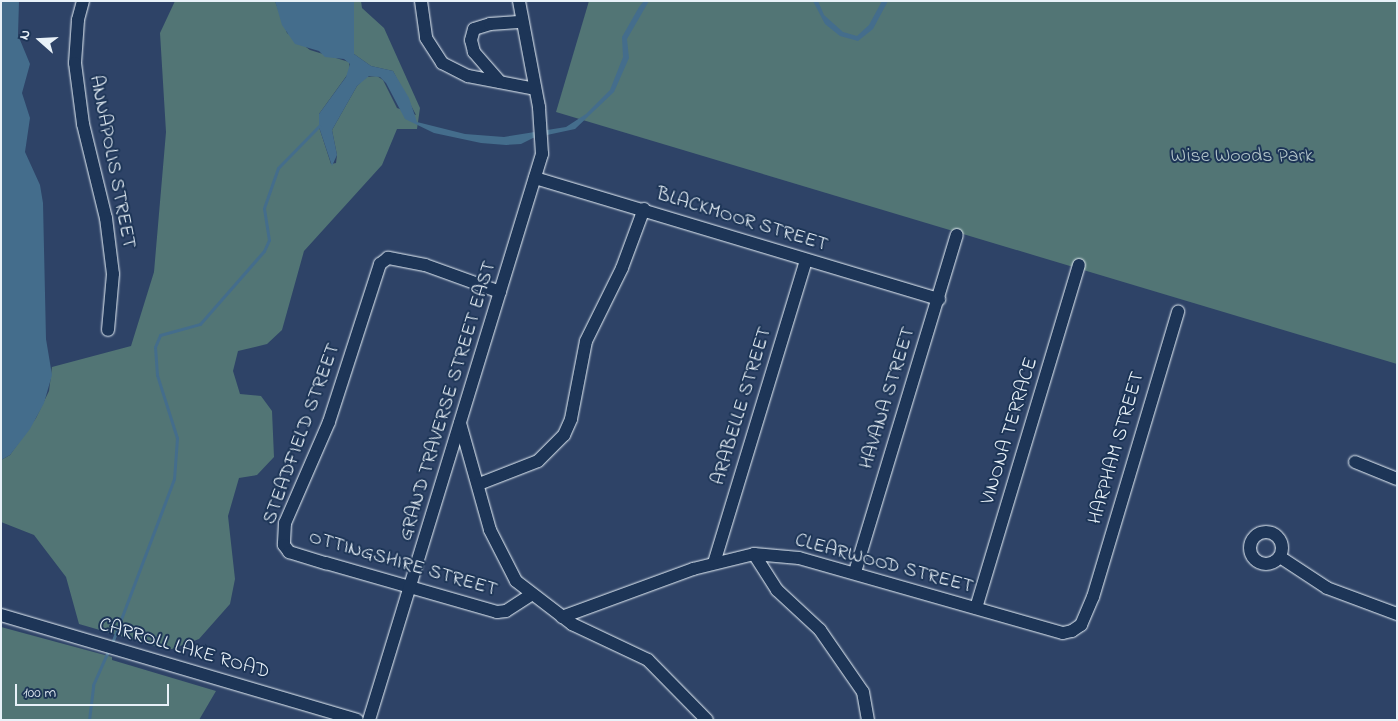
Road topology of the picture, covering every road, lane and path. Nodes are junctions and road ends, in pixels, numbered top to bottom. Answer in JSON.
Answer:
{"nodes":[{"id":1,"x":83,"y":1,"type":"edge"},
{"id":2,"x":421,"y":1,"type":"edge"},
{"id":3,"x":519,"y":1,"type":"edge"},
{"id":4,"x":522,"y":22,"type":"junction"},
{"id":5,"x":500,"y":82,"type":"junction"},
{"id":6,"x":535,"y":89,"type":"junction"},
{"id":7,"x":535,"y":178,"type":"junction"},
{"id":8,"x":644,"y":209,"type":"junction"},
{"id":9,"x":957,"y":235,"type":"dead end"},
{"id":10,"x":806,"y":260,"type":"junction"},
{"id":11,"x":1079,"y":265,"type":"dead end"},
{"id":12,"x":500,"y":292,"type":"junction"},
{"id":13,"x":939,"y":298,"type":"junction"},
{"id":14,"x":1178,"y":310,"type":"dead end"},
{"id":15,"x":108,"y":330,"type":"dead end"},
{"id":16,"x":460,"y":423,"type":"junction"},
{"id":17,"x":1356,"y":462,"type":"dead end"},
{"id":18,"x":1397,"y":480,"type":"edge"},
{"id":19,"x":479,"y":484,"type":"junction"},
{"id":20,"x":289,"y":552,"type":"joint"},
{"id":21,"x":754,"y":554,"type":"junction"},
{"id":22,"x":1280,"y":557,"type":"dead end"},
{"id":23,"x":714,"y":563,"type":"junction"},
{"id":24,"x":855,"y":572,"type":"junction"},
{"id":25,"x":411,"y":586,"type":"junction"},
{"id":26,"x":532,"y":594,"type":"junction"},
{"id":27,"x":1093,"y":597,"type":"joint"},
{"id":28,"x":976,"y":608,"type":"junction"},
{"id":29,"x":1397,"y":614,"type":"edge"},
{"id":30,"x":1,"y":615,"type":"edge"},
{"id":31,"x":562,"y":617,"type":"junction"},
{"id":32,"x":357,"y":720,"type":"edge"},
{"id":33,"x":368,"y":720,"type":"edge"},
{"id":34,"x":707,"y":720,"type":"edge"},
{"id":35,"x":868,"y":720,"type":"edge"}],
"edges":[{"from":1,"to":15,"type":"street","name":"ANNAPOLIS STREET"},
{"from":2,"to":5,"type":"street"},
{"from":3,"to":4,"type":"street"},
{"from":4,"to":5,"type":"street"},
{"from":4,"to":6,"type":"street"},
{"from":5,"to":6,"type":"street"},
{"from":6,"to":7,"type":"street","name":"GRAND TRAVERSE STREET EAST"},
{"from":7,"to":8,"type":"street","name":"BLACKMOOR STREET"},
{"from":7,"to":12,"type":"street","name":"GRAND TRAVERSE STREET EAST"},
{"from":8,"to":10,"type":"street","name":"BLACKMOOR STREET"},
{"from":8,"to":19,"type":"street"},
{"from":9,"to":13,"type":"street","name":"HAVANA STREET"},
{"from":10,"to":13,"type":"street","name":"BLACKMOOR STREET"},
{"from":10,"to":23,"type":"street","name":"ARABELLE STREET"},
{"from":11,"to":28,"type":"street","name":"VINONA TERRACE"},
{"from":12,"to":16,"type":"street","name":"GRAND TRAVERSE STREET EAST"},
{"from":12,"to":20,"type":"street","name":"STEADFIELD STREET"},
{"from":13,"to":24,"type":"street","name":"HAVANA STREET"},
{"from":14,"to":27,"type":"street","name":"HARPHAM STREET"},
{"from":16,"to":19,"type":"street"},
{"from":16,"to":25,"type":"street","name":"GRAND TRAVERSE STREET EAST"},
{"from":17,"to":18,"type":"street"},
{"from":19,"to":26,"type":"street"},
{"from":20,"to":25,"type":"street","name":"OTTINGSHIRE STREET"},
{"from":21,"to":23,"type":"street","name":"CLEARWOOD STREET"},
{"from":21,"to":24,"type":"street","name":"CLEARWOOD STREET"},
{"from":21,"to":35,"type":"street"},
{"from":22,"to":29,"type":"street"},
{"from":23,"to":31,"type":"street","name":"CLEARWOOD STREET"},
{"from":24,"to":28,"type":"street","name":"CLEARWOOD STREET"},
{"from":25,"to":26,"type":"street","name":"OTTINGSHIRE STREET"},
{"from":25,"to":33,"type":"street","name":"GRAND TRAVERSE STREET EAST"},
{"from":26,"to":31,"type":"street"},
{"from":27,"to":28,"type":"street","name":"CLEARWOOD STREET"},
{"from":30,"to":32,"type":"street","name":"CARROLL LAKE ROAD"},
{"from":31,"to":34,"type":"street"}]}
